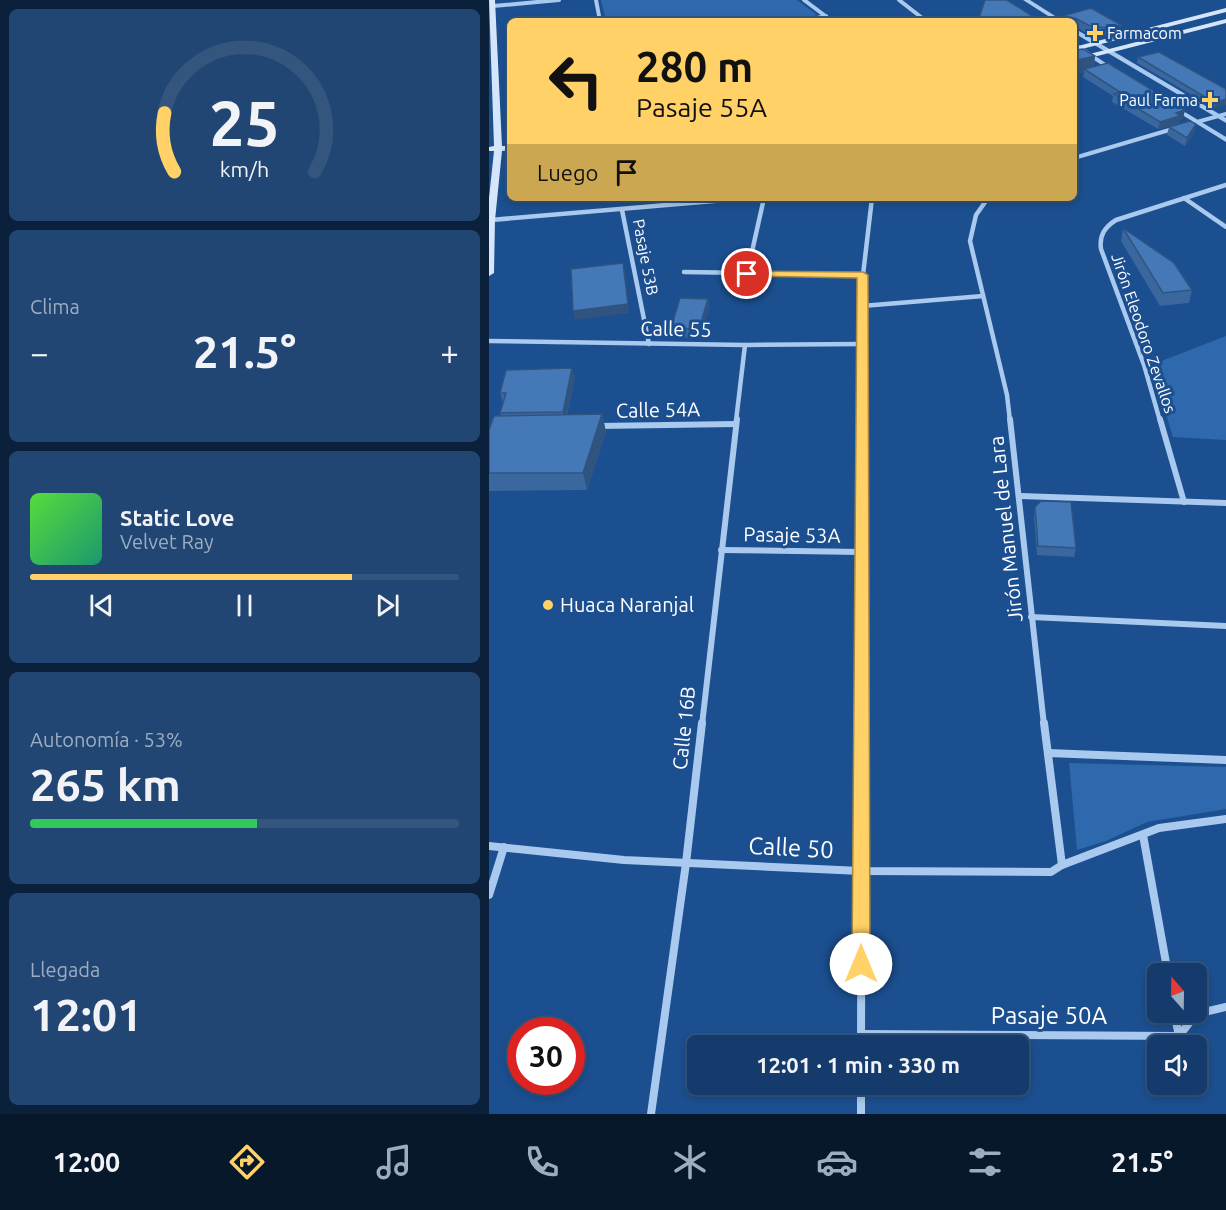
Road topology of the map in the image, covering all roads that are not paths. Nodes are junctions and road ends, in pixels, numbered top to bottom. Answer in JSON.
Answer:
{"nodes":[{"id":1,"x":559,"y":0,"type":"edge"},
{"id":2,"x":596,"y":0,"type":"edge"},
{"id":3,"x":804,"y":0,"type":"edge"},
{"id":4,"x":899,"y":0,"type":"edge"},
{"id":5,"x":1026,"y":0,"type":"edge"},
{"id":6,"x":493,"y":3,"type":"edge"},
{"id":7,"x":1226,"y":10,"type":"edge"},
{"id":8,"x":826,"y":16,"type":"junction"},
{"id":9,"x":599,"y":18,"type":"edge"},
{"id":10,"x":817,"y":18,"type":"edge"},
{"id":11,"x":829,"y":18,"type":"edge"},
{"id":12,"x":922,"y":18,"type":"edge"},
{"id":13,"x":1055,"y":18,"type":"edge"},
{"id":14,"x":1226,"y":21,"type":"edge"},
{"id":15,"x":1077,"y":32,"type":"edge"},
{"id":16,"x":1095,"y":43,"type":"junction"},
{"id":17,"x":1077,"y":47,"type":"edge"},
{"id":18,"x":1077,"y":48,"type":"edge"},
{"id":19,"x":1109,"y":51,"type":"junction"},
{"id":20,"x":1091,"y":56,"type":"junction"},
{"id":21,"x":1077,"y":59,"type":"edge"},
{"id":22,"x":1120,"y":74,"type":"edge"},
{"id":23,"x":493,"y":101,"type":"edge"},
{"id":24,"x":1168,"y":104,"type":"edge"},
{"id":25,"x":1226,"y":114,"type":"edge"},
{"id":26,"x":1218,"y":116,"type":"junction"},
{"id":27,"x":1226,"y":121,"type":"edge"},
{"id":28,"x":1197,"y":122,"type":"junction"},
{"id":29,"x":1226,"y":141,"type":"edge"},
{"id":30,"x":494,"y":149,"type":"edge"},
{"id":31,"x":1077,"y":157,"type":"edge"},
{"id":32,"x":493,"y":160,"type":"edge"},
{"id":33,"x":1226,"y":185,"type":"edge"},
{"id":34,"x":1184,"y":198,"type":"junction"},
{"id":35,"x":717,"y":201,"type":"edge"},
{"id":36,"x":763,"y":201,"type":"edge"},
{"id":37,"x":872,"y":201,"type":"edge"},
{"id":38,"x":986,"y":201,"type":"edge"},
{"id":39,"x":622,"y":210,"type":"junction"},
{"id":40,"x":491,"y":220,"type":"junction"},
{"id":41,"x":1226,"y":227,"type":"edge"},
{"id":42,"x":684,"y":272,"type":"dead end"},
{"id":43,"x":489,"y":273,"type":"edge"},
{"id":44,"x":747,"y":274,"type":"junction"},
{"id":45,"x":863,"y":275,"type":"junction"},
{"id":46,"x":983,"y":296,"type":"junction"},
{"id":47,"x":862,"y":306,"type":"junction"},
{"id":48,"x":489,"y":341,"type":"edge"},
{"id":49,"x":649,"y":344,"type":"junction"},
{"id":50,"x":862,"y":344,"type":"junction"},
{"id":51,"x":745,"y":345,"type":"junction"},
{"id":52,"x":736,"y":424,"type":"junction"},
{"id":53,"x":590,"y":426,"type":"edge"},
{"id":54,"x":1020,"y":496,"type":"junction"},
{"id":55,"x":1184,"y":502,"type":"junction"},
{"id":56,"x":1226,"y":503,"type":"edge"},
{"id":57,"x":721,"y":550,"type":"junction"},
{"id":58,"x":861,"y":552,"type":"junction"},
{"id":59,"x":1031,"y":617,"type":"junction"},
{"id":60,"x":1226,"y":626,"type":"edge"},
{"id":61,"x":1048,"y":753,"type":"junction"},
{"id":62,"x":1226,"y":760,"type":"edge"},
{"id":63,"x":1226,"y":819,"type":"edge"},
{"id":64,"x":1143,"y":835,"type":"junction"},
{"id":65,"x":489,"y":846,"type":"edge"},
{"id":66,"x":504,"y":847,"type":"junction"},
{"id":67,"x":686,"y":862,"type":"junction"},
{"id":68,"x":1062,"y":865,"type":"junction"},
{"id":69,"x":861,"y":871,"type":"junction"},
{"id":70,"x":489,"y":895,"type":"edge"},
{"id":71,"x":1165,"y":963,"type":"edge"},
{"id":72,"x":1226,"y":1007,"type":"edge"},
{"id":73,"x":861,"y":1034,"type":"joint"},
{"id":74,"x":1180,"y":1035,"type":"edge"},
{"id":75,"x":1147,"y":1036,"type":"edge"},
{"id":76,"x":861,"y":1095,"type":"edge"},
{"id":77,"x":651,"y":1114,"type":"edge"},
{"id":78,"x":861,"y":1114,"type":"edge"}],
"edges":[{"from":1,"to":6,"type":"street"},
{"from":2,"to":9,"type":"street"},
{"from":3,"to":8,"type":"street"},
{"from":4,"to":12,"type":"street"},
{"from":5,"to":13,"type":"street"},
{"from":6,"to":23,"type":"main road"},
{"from":7,"to":16,"type":"main road"},
{"from":8,"to":10,"type":"street"},
{"from":8,"to":11,"type":"street"},
{"from":14,"to":19,"type":"main road"},
{"from":15,"to":16,"type":"street"},
{"from":16,"to":17,"type":"main road"},
{"from":16,"to":19,"type":"street"},
{"from":18,"to":20,"type":"street"},
{"from":19,"to":20,"type":"main road"},
{"from":19,"to":26,"type":"street"},
{"from":20,"to":21,"type":"main road"},
{"from":20,"to":22,"type":"street"},
{"from":23,"to":30,"type":"main road"},
{"from":24,"to":28,"type":"street"},
{"from":25,"to":26,"type":"street"},
{"from":26,"to":27,"type":"street"},
{"from":26,"to":28,"type":"street"},
{"from":28,"to":29,"type":"street"},
{"from":28,"to":31,"type":"street"},
{"from":30,"to":32,"type":"main road"},
{"from":32,"to":40,"type":"main road"},
{"from":33,"to":34,"type":"street","name":"Jirón Eleodoro Zevallos"},
{"from":34,"to":41,"type":"street"},
{"from":34,"to":55,"type":"street","name":"Jirón Eleodoro Zevallos"},
{"from":35,"to":39,"type":"street"},
{"from":36,"to":44,"type":"street"},
{"from":37,"to":45,"type":"street"},
{"from":38,"to":46,"type":"street","name":"Jirón Manuel de Lara"},
{"from":39,"to":40,"type":"street"},
{"from":39,"to":49,"type":"street","name":"Pasaje 53B"},
{"from":40,"to":43,"type":"main road"},
{"from":42,"to":44,"type":"street"},
{"from":44,"to":45,"type":"street"},
{"from":45,"to":47,"type":"street"},
{"from":46,"to":47,"type":"street"},
{"from":46,"to":54,"type":"street","name":"Jirón Manuel de Lara"},
{"from":47,"to":50,"type":"street"},
{"from":48,"to":49,"type":"street","name":"Calle 55"},
{"from":49,"to":51,"type":"street","name":"Calle 55"},
{"from":50,"to":51,"type":"street","name":"Calle 55"},
{"from":50,"to":58,"type":"street"},
{"from":51,"to":52,"type":"street","name":"Calle 16B"},
{"from":52,"to":53,"type":"street","name":"Calle 54A"},
{"from":52,"to":57,"type":"street","name":"Calle 16B"},
{"from":54,"to":55,"type":"street"},
{"from":54,"to":59,"type":"street","name":"Jirón Manuel de Lara"},
{"from":55,"to":56,"type":"street"},
{"from":57,"to":58,"type":"street","name":"Pasaje 53A"},
{"from":57,"to":67,"type":"street","name":"Calle 16B"},
{"from":58,"to":69,"type":"street"},
{"from":59,"to":60,"type":"street"},
{"from":59,"to":61,"type":"street","name":"Jirón Manuel de Lara"},
{"from":61,"to":62,"type":"street"},
{"from":61,"to":68,"type":"street","name":"Jirón Manuel de Lara"},
{"from":63,"to":64,"type":"street","name":"Calle 50"},
{"from":64,"to":68,"type":"street","name":"Calle 50"},
{"from":64,"to":71,"type":"street"},
{"from":65,"to":66,"type":"street","name":"Calle 50"},
{"from":66,"to":67,"type":"street","name":"Calle 50"},
{"from":66,"to":70,"type":"street"},
{"from":67,"to":69,"type":"street","name":"Calle 50"},
{"from":67,"to":77,"type":"street","name":"Calle 16B"},
{"from":68,"to":69,"type":"street","name":"Calle 50"},
{"from":69,"to":73,"type":"street"},
{"from":72,"to":74,"type":"street"},
{"from":73,"to":75,"type":"street","name":"Pasaje 50A"},
{"from":76,"to":78,"type":"street"}]}
